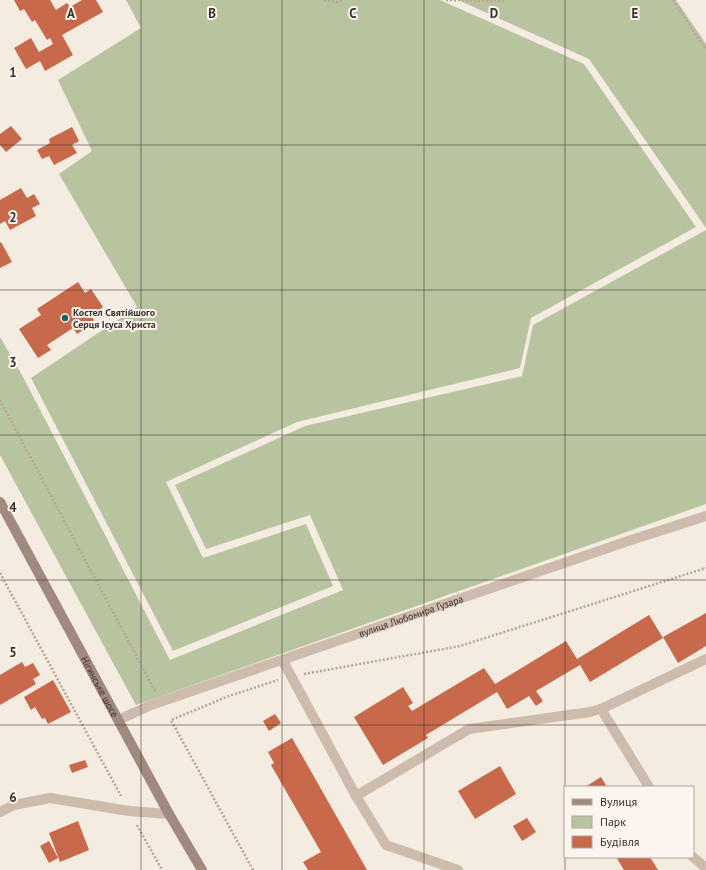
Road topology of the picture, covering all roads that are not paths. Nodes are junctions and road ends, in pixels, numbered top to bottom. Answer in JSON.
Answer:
{"nodes":[{"id":1,"x":0,"y":502,"type":"edge"},
{"id":2,"x":706,"y":516,"type":"edge"},
{"id":3,"x":706,"y":659,"type":"edge"},
{"id":4,"x":283,"y":661,"type":"junction"},
{"id":5,"x":601,"y":709,"type":"junction"},
{"id":6,"x":118,"y":720,"type":"junction"},
{"id":7,"x":648,"y":786,"type":"edge"},
{"id":8,"x":356,"y":796,"type":"junction"},
{"id":9,"x":0,"y":812,"type":"edge"},
{"id":10,"x":168,"y":814,"type":"junction"},
{"id":11,"x":694,"y":858,"type":"edge"},
{"id":12,"x":706,"y":868,"type":"edge"},
{"id":13,"x":202,"y":870,"type":"edge"},
{"id":14,"x":458,"y":870,"type":"edge"}],
"edges":[{"from":1,"to":6,"type":"main road","name":"Нігинське шосе"},
{"from":2,"to":4,"type":"street","name":"вулиця Любомира Гузара"},
{"from":3,"to":5,"type":"street"},
{"from":4,"to":6,"type":"street","name":"вулиця Любомира Гузара"},
{"from":4,"to":8,"type":"street"},
{"from":5,"to":7,"type":"street"},
{"from":5,"to":8,"type":"street"},
{"from":6,"to":10,"type":"main road","name":"Нігинське шосе"},
{"from":8,"to":14,"type":"street"},
{"from":9,"to":10,"type":"street"},
{"from":10,"to":13,"type":"main road","name":"Нігинське шосе"},
{"from":11,"to":12,"type":"street"}]}
